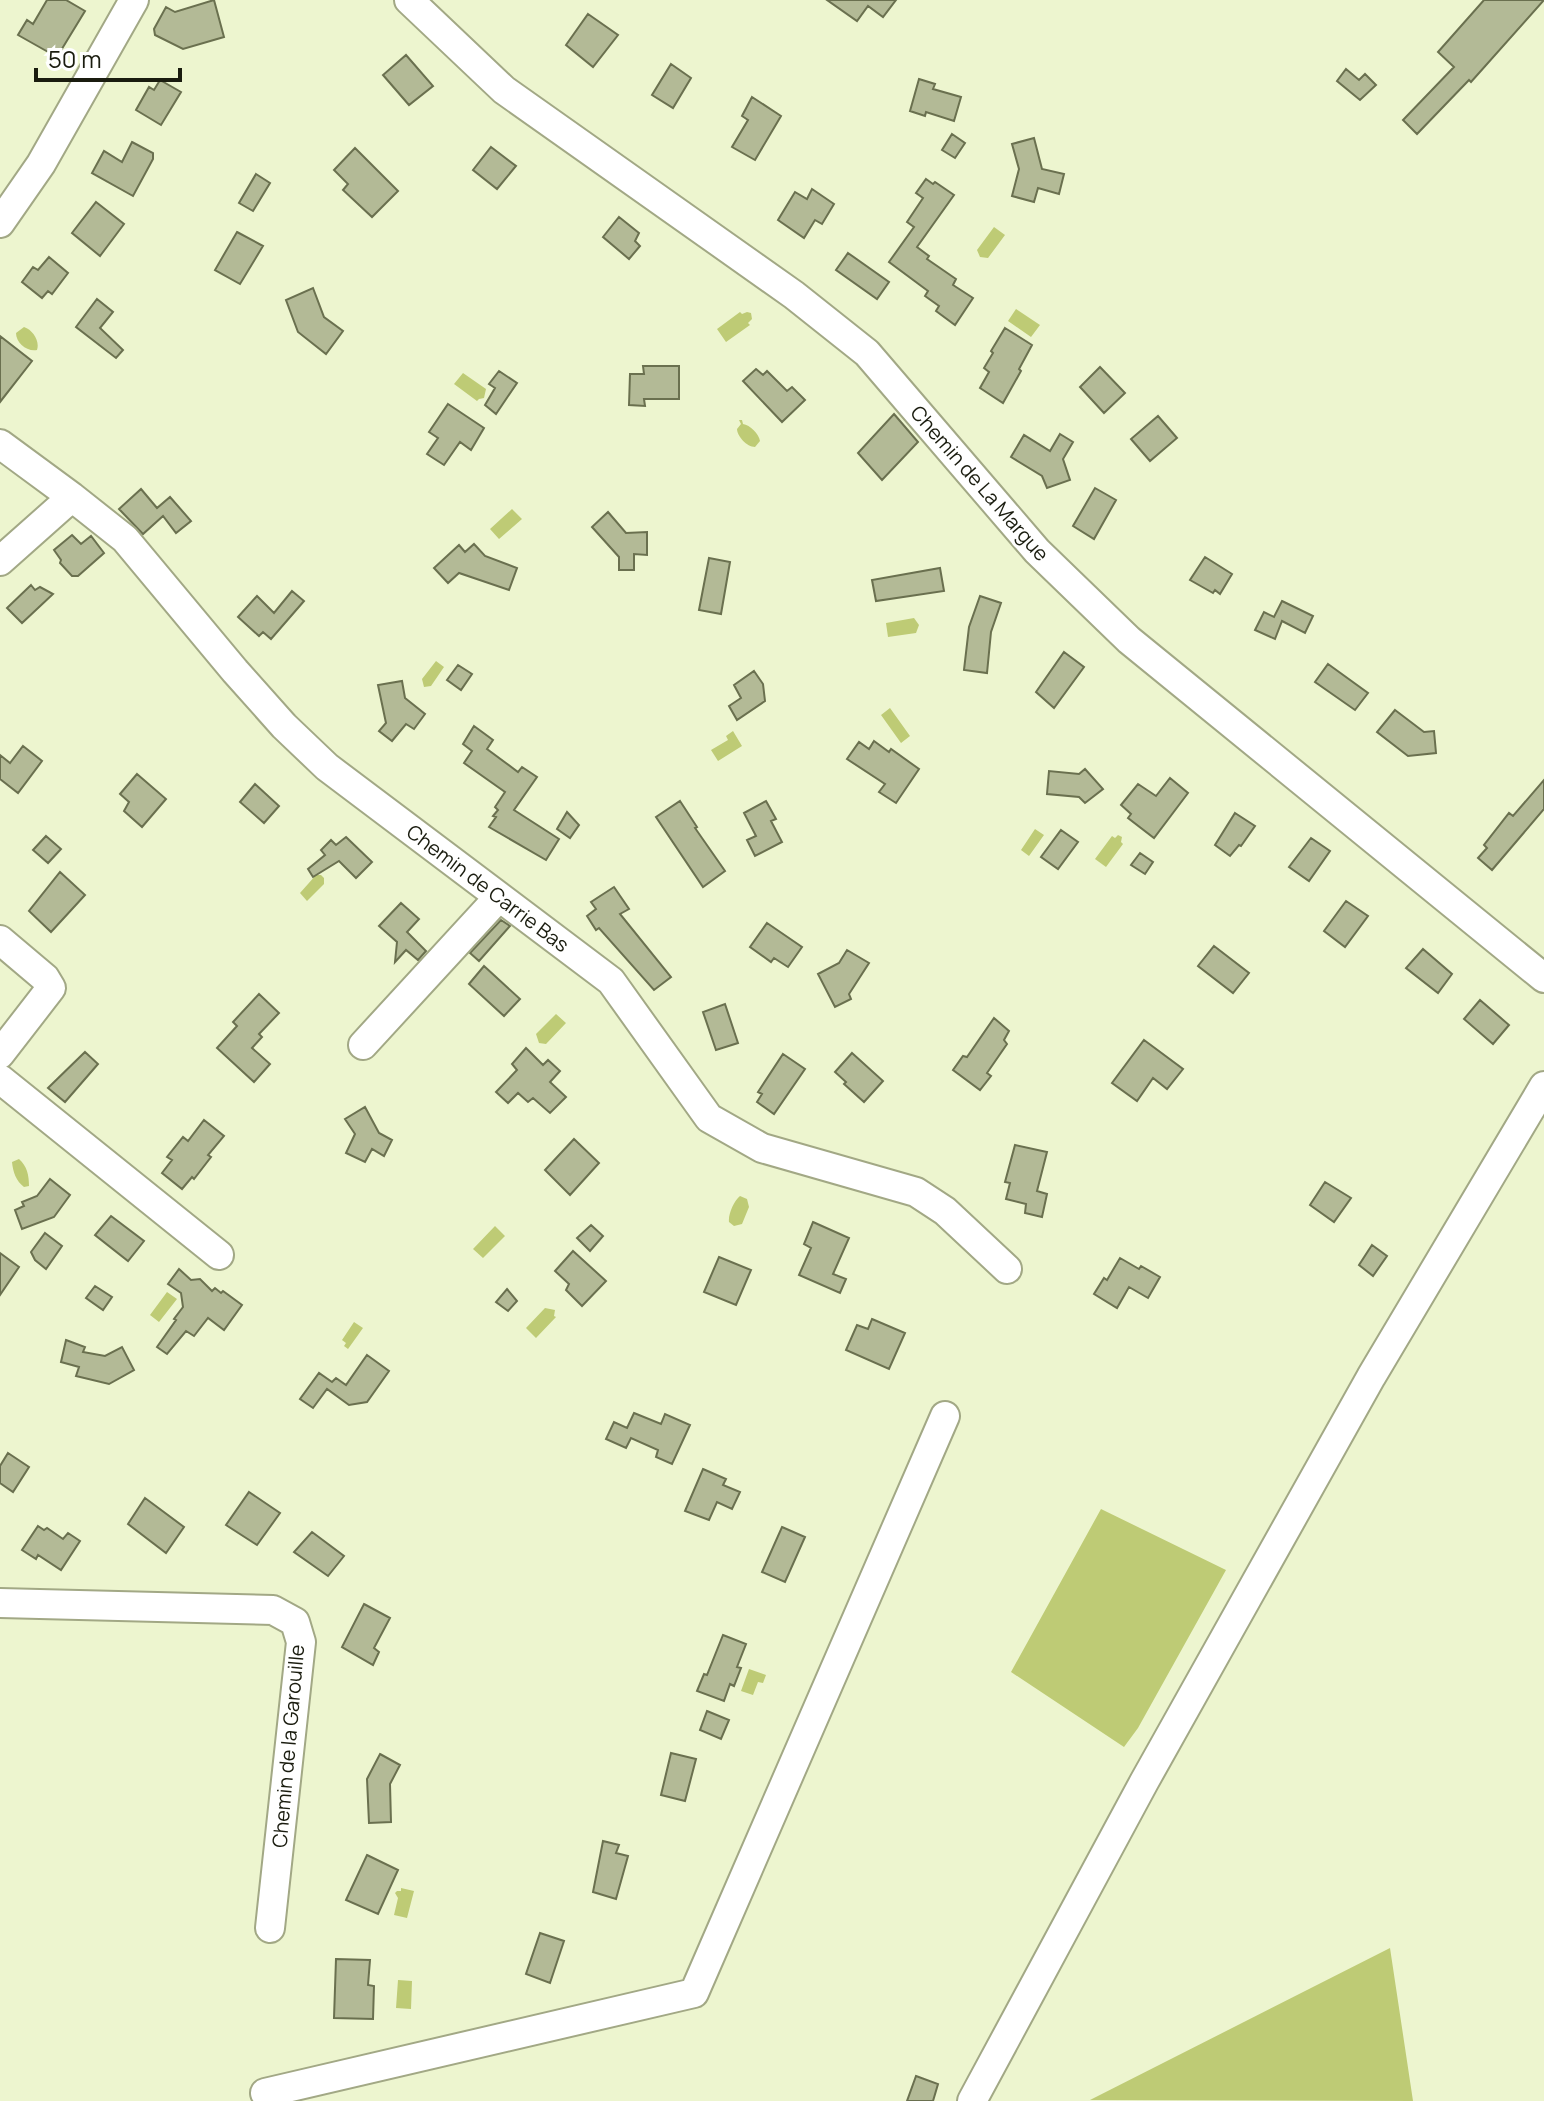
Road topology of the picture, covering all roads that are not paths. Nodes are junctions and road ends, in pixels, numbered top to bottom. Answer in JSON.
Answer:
{"nodes":[{"id":1,"x":134,"y":0,"type":"edge"},
{"id":2,"x":409,"y":0,"type":"edge"},
{"id":3,"x":0,"y":223,"type":"edge"},
{"id":4,"x":0,"y":444,"type":"edge"},
{"id":5,"x":72,"y":497,"type":"junction"},
{"id":6,"x":0,"y":561,"type":"edge"},
{"id":7,"x":499,"y":897,"type":"junction"},
{"id":8,"x":0,"y":940,"type":"edge"},
{"id":9,"x":1544,"y":978,"type":"edge"},
{"id":10,"x":363,"y":1045,"type":"dead end"},
{"id":11,"x":0,"y":1054,"type":"edge"},
{"id":12,"x":0,"y":1079,"type":"edge"},
{"id":13,"x":1544,"y":1086,"type":"edge"},
{"id":14,"x":219,"y":1255,"type":"dead end"},
{"id":15,"x":1007,"y":1269,"type":"dead end"},
{"id":16,"x":945,"y":1416,"type":"dead end"},
{"id":17,"x":0,"y":1603,"type":"edge"},
{"id":18,"x":270,"y":1928,"type":"dead end"},
{"id":19,"x":265,"y":2093,"type":"dead end"},
{"id":20,"x":972,"y":2101,"type":"edge"}],
"edges":[{"from":1,"to":3,"type":"street"},
{"from":2,"to":9,"type":"street","name":"Chemin de La Margue"},
{"from":4,"to":5,"type":"street","name":"Chemin de Carrie Bas"},
{"from":5,"to":6,"type":"street"},
{"from":5,"to":7,"type":"street","name":"Chemin de Carrie Bas"},
{"from":7,"to":10,"type":"street"},
{"from":7,"to":15,"type":"street","name":"Chemin de Carrie Bas"},
{"from":8,"to":11,"type":"street"},
{"from":12,"to":14,"type":"street"},
{"from":13,"to":20,"type":"street"},
{"from":16,"to":19,"type":"street"},
{"from":17,"to":18,"type":"street","name":"Chemin de la Garouille"}]}
